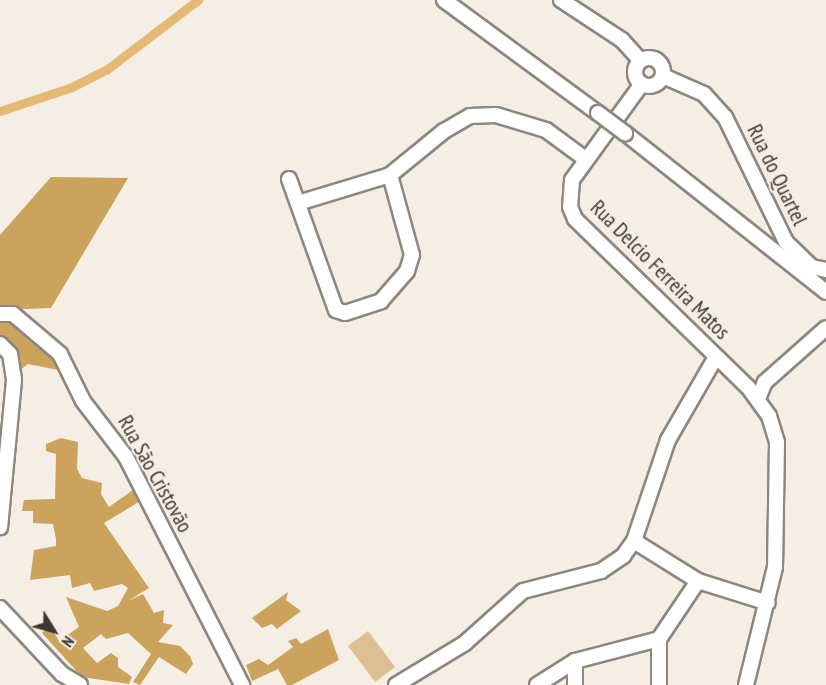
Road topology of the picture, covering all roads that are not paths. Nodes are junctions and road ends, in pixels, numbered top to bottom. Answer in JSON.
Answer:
{"nodes":[{"id":1,"x":444,"y":0,"type":"edge"},
{"id":2,"x":561,"y":0,"type":"edge"},
{"id":3,"x":640,"y":60,"type":"junction"},
{"id":4,"x":663,"y":76,"type":"junction"},
{"id":5,"x":641,"y":85,"type":"junction"},
{"id":6,"x":584,"y":158,"type":"junction"},
{"id":7,"x":390,"y":175,"type":"junction"},
{"id":8,"x":289,"y":179,"type":"dead end"},
{"id":9,"x":298,"y":203,"type":"junction"},
{"id":10,"x":826,"y":270,"type":"edge"},
{"id":11,"x":823,"y":287,"type":"edge"},
{"id":12,"x":0,"y":314,"type":"edge"},
{"id":13,"x":826,"y":321,"type":"edge"},
{"id":14,"x":822,"y":331,"type":"edge"},
{"id":15,"x":0,"y":344,"type":"edge"},
{"id":16,"x":716,"y":357,"type":"junction"},
{"id":17,"x":765,"y":382,"type":"junction"},
{"id":18,"x":748,"y":387,"type":"junction"},
{"id":19,"x":758,"y":399,"type":"junction"},
{"id":20,"x":0,"y":527,"type":"edge"},
{"id":21,"x":634,"y":541,"type":"junction"},
{"id":22,"x":698,"y":581,"type":"junction"},
{"id":23,"x":768,"y":603,"type":"junction"},
{"id":24,"x":0,"y":608,"type":"edge"},
{"id":25,"x":659,"y":639,"type":"junction"},
{"id":26,"x":575,"y":661,"type":"junction"},
{"id":27,"x":80,"y":685,"type":"edge"},
{"id":28,"x":242,"y":685,"type":"edge"},
{"id":29,"x":396,"y":685,"type":"edge"},
{"id":30,"x":537,"y":685,"type":"edge"},
{"id":31,"x":575,"y":685,"type":"edge"},
{"id":32,"x":659,"y":685,"type":"edge"},
{"id":33,"x":746,"y":685,"type":"edge"}],
"edges":[{"from":1,"to":11,"type":"street","name":"Rua do Quartel","bridge":true},
{"from":2,"to":3,"type":"street"},
{"from":3,"to":4,"type":"street"},
{"from":3,"to":5,"type":"street"},
{"from":4,"to":5,"type":"street"},
{"from":4,"to":10,"type":"street","name":"Rua do Quartel"},
{"from":5,"to":6,"type":"street","name":"Rua Delcio Ferreira Matos"},
{"from":6,"to":7,"type":"street"},
{"from":6,"to":16,"type":"street","name":"Rua Delcio Ferreira Matos"},
{"from":7,"to":9,"type":"street"},
{"from":7,"to":9,"type":"street"},
{"from":8,"to":9,"type":"street"},
{"from":12,"to":28,"type":"street","name":"Rua São Cristovão"},
{"from":13,"to":14,"type":"street"},
{"from":14,"to":17,"type":"street"},
{"from":15,"to":20,"type":"street"},
{"from":16,"to":18,"type":"street","name":"Rua Delcio Ferreira Matos"},
{"from":16,"to":21,"type":"street"},
{"from":17,"to":18,"type":"street"},
{"from":17,"to":19,"type":"street"},
{"from":18,"to":19,"type":"street","name":"Rua Delcio Ferreira Matos"},
{"from":19,"to":23,"type":"street","name":"Rua Delcio Ferreira Matos"},
{"from":21,"to":22,"type":"street"},
{"from":21,"to":29,"type":"street"},
{"from":22,"to":23,"type":"street"},
{"from":22,"to":25,"type":"street"},
{"from":23,"to":33,"type":"street","name":"Rua Delcio Ferreira Matos"},
{"from":24,"to":27,"type":"street"},
{"from":25,"to":26,"type":"street"},
{"from":25,"to":32,"type":"street"},
{"from":26,"to":30,"type":"street"},
{"from":26,"to":31,"type":"street"}]}
